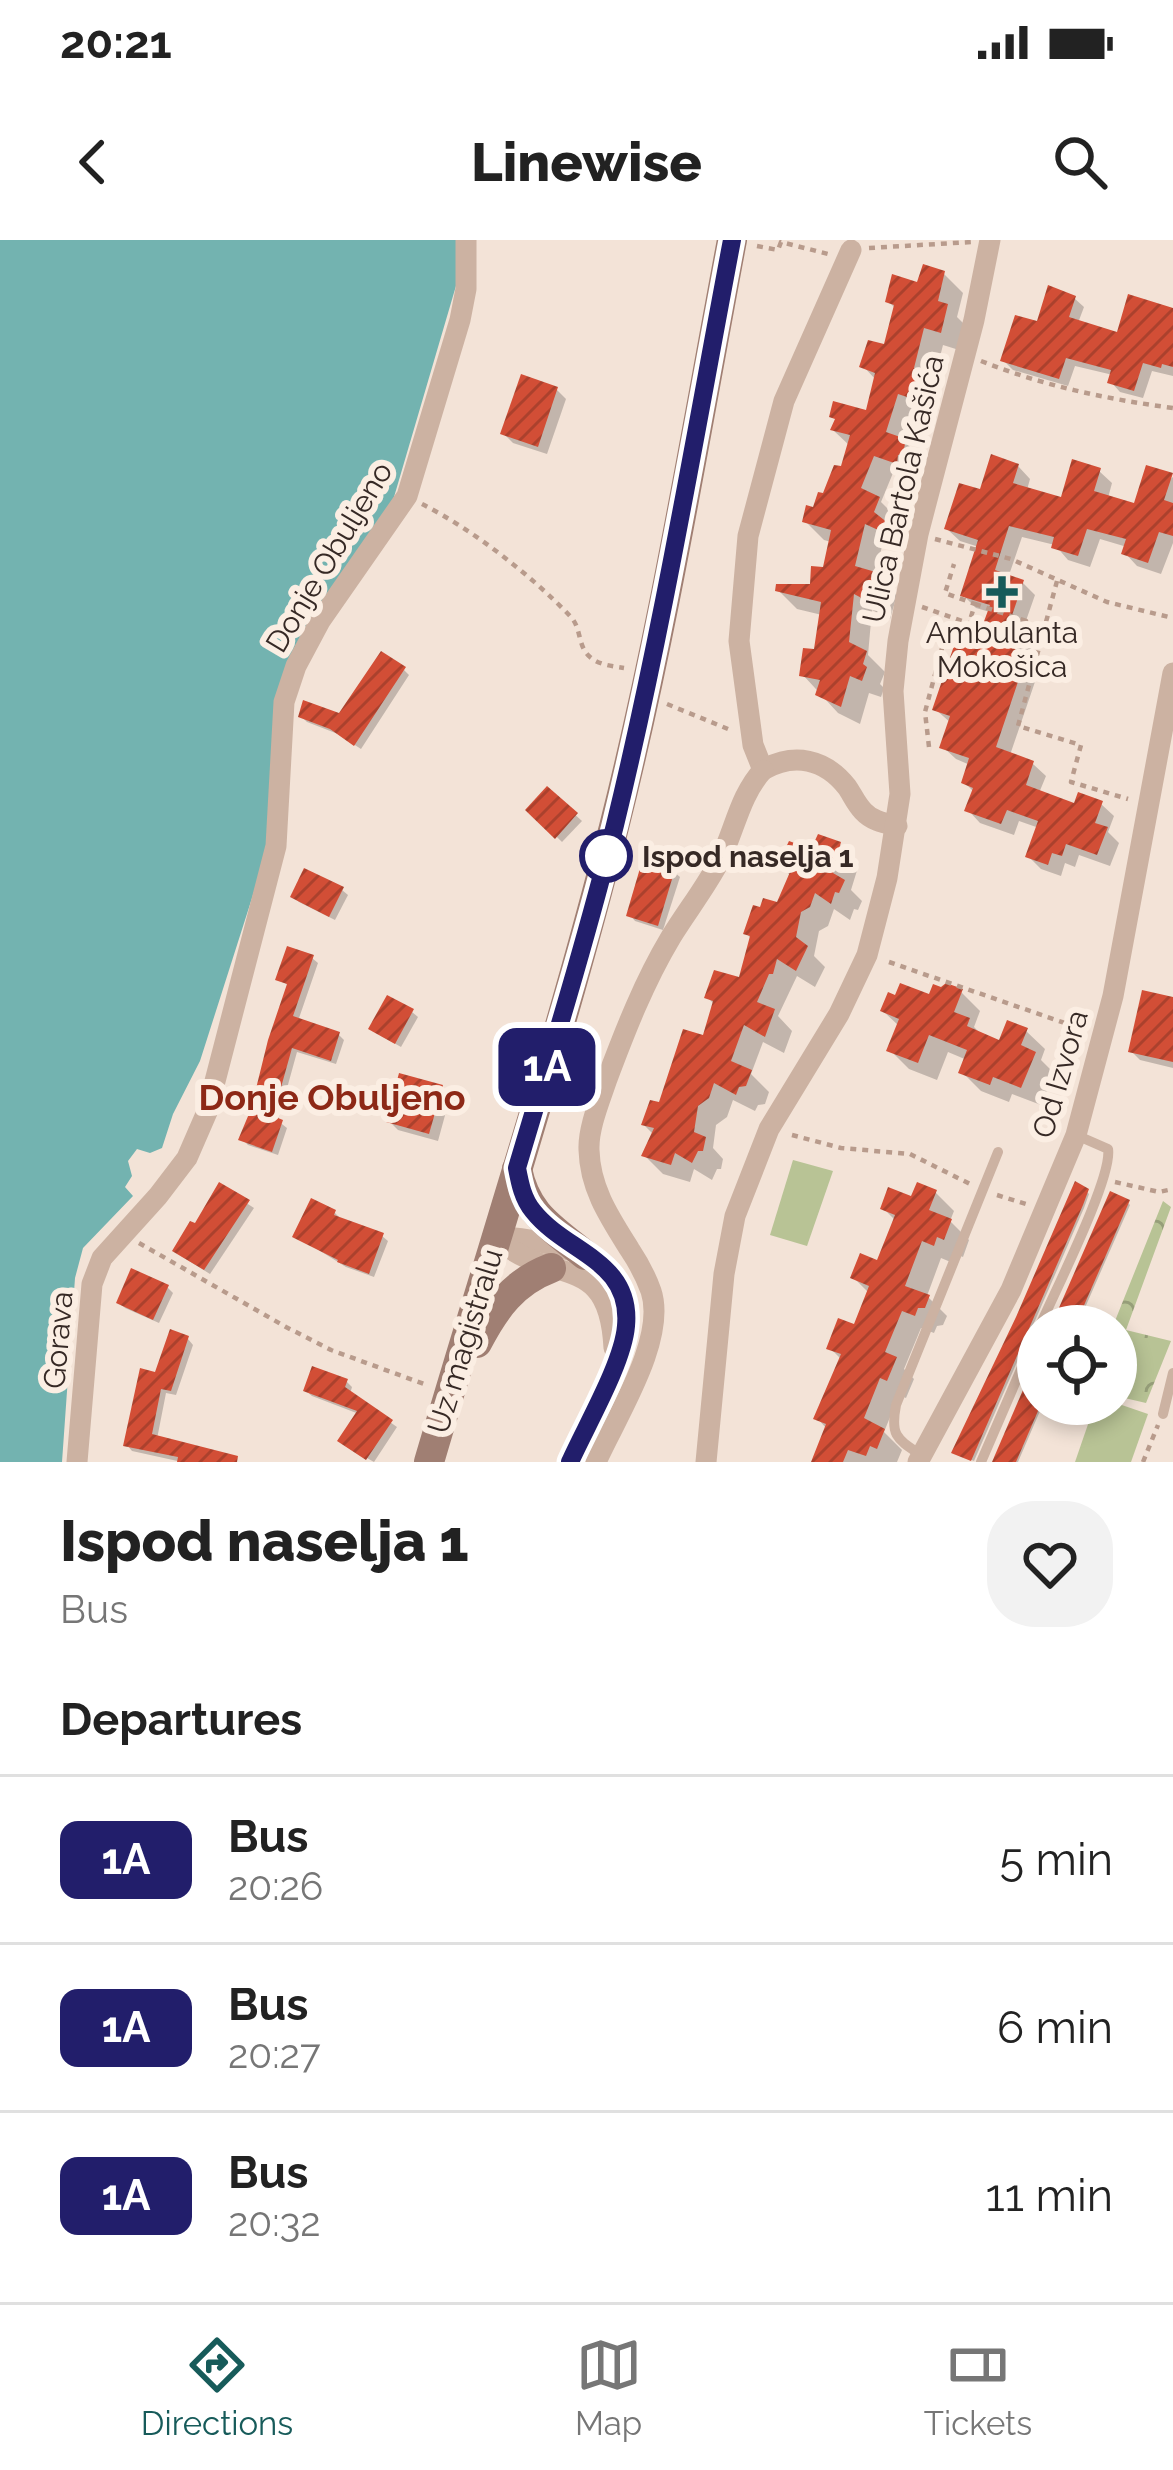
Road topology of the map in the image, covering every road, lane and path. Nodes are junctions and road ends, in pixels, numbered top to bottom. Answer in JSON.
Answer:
{"nodes":[{"id":1,"x":466,"y":240,"type":"edge"},
{"id":2,"x":990,"y":241,"type":"edge"},
{"id":3,"x":741,"y":242,"type":"edge"},
{"id":4,"x":884,"y":246,"type":"dead end"},
{"id":5,"x":851,"y":250,"type":"dead end"},
{"id":6,"x":823,"y":255,"type":"dead end"},
{"id":7,"x":965,"y":355,"type":"junction"},
{"id":8,"x":1173,"y":408,"type":"edge"},
{"id":9,"x":406,"y":496,"type":"junction"},
{"id":10,"x":918,"y":534,"type":"junction"},
{"id":11,"x":954,"y":564,"type":"dead end"},
{"id":12,"x":1058,"y":581,"type":"junction"},
{"id":13,"x":906,"y":601,"type":"junction"},
{"id":14,"x":975,"y":604,"type":"junction"},
{"id":15,"x":1173,"y":619,"type":"edge"},
{"id":16,"x":969,"y":623,"type":"junction"},
{"id":17,"x":1036,"y":658,"type":"junction"},
{"id":18,"x":627,"y":669,"type":"dead end"},
{"id":19,"x":1173,"y":673,"type":"edge"},
{"id":20,"x":661,"y":702,"type":"dead end"},
{"id":21,"x":751,"y":732,"type":"junction"},
{"id":22,"x":929,"y":747,"type":"dead end"},
{"id":23,"x":763,"y":770,"type":"junction"},
{"id":24,"x":1150,"y":806,"type":"junction"},
{"id":25,"x":897,"y":826,"type":"junction"},
{"id":26,"x":867,"y":955,"type":"junction"},
{"id":27,"x":1104,"y":1038,"type":"junction"},
{"id":28,"x":769,"y":1129,"type":"junction"},
{"id":29,"x":1076,"y":1135,"type":"junction"},
{"id":30,"x":998,"y":1152,"type":"dead end"},
{"id":31,"x":517,"y":1168,"type":"junction"},
{"id":32,"x":982,"y":1190,"type":"junction"},
{"id":33,"x":1045,"y":1210,"type":"junction"},
{"id":34,"x":124,"y":1234,"type":"junction"},
{"id":35,"x":496,"y":1238,"type":"junction"},
{"id":36,"x":585,"y":1255,"type":"junction"},
{"id":37,"x":551,"y":1268,"type":"junction"},
{"id":38,"x":1049,"y":1305,"type":"edge"},
{"id":39,"x":614,"y":1366,"type":"junction"},
{"id":40,"x":1173,"y":1373,"type":"edge"},
{"id":41,"x":1017,"y":1379,"type":"edge"},
{"id":42,"x":439,"y":1397,"type":"junction"},
{"id":43,"x":1163,"y":1414,"type":"joint"},
{"id":44,"x":920,"y":1459,"type":"edge"},
{"id":45,"x":77,"y":1462,"type":"edge"},
{"id":46,"x":429,"y":1462,"type":"edge"},
{"id":47,"x":570,"y":1462,"type":"edge"},
{"id":48,"x":596,"y":1462,"type":"edge"},
{"id":49,"x":706,"y":1462,"type":"edge"},
{"id":50,"x":981,"y":1462,"type":"edge"},
{"id":51,"x":1143,"y":1462,"type":"edge"}],
"edges":[{"from":1,"to":9,"type":"street","name":"Donje Obuljeno"},
{"from":2,"to":4,"type":"path"},
{"from":2,"to":7,"type":"street","name":"Ulica Bartola Kašića"},
{"from":3,"to":6,"type":"path"},
{"from":3,"to":31,"type":"main road","name":"Uz magistralu"},
{"from":5,"to":21,"type":"street"},
{"from":7,"to":8,"type":"path"},
{"from":7,"to":10,"type":"street","name":"Ulica Bartola Kašića"},
{"from":9,"to":18,"type":"path"},
{"from":9,"to":34,"type":"street","name":"Donje Obuljeno"},
{"from":10,"to":12,"type":"path"},
{"from":10,"to":13,"type":"street","name":"Ulica Bartola Kašića"},
{"from":11,"to":14,"type":"path"},
{"from":12,"to":15,"type":"path"},
{"from":12,"to":17,"type":"path"},
{"from":13,"to":16,"type":"path"},
{"from":13,"to":25,"type":"street","name":"Ulica Bartola Kašića"},
{"from":14,"to":16,"type":"path"},
{"from":14,"to":17,"type":"path"},
{"from":16,"to":22,"type":"path"},
{"from":17,"to":24,"type":"path"},
{"from":19,"to":24,"type":"street","name":"Od Izvora"},
{"from":20,"to":21,"type":"path"},
{"from":21,"to":23,"type":"street"},
{"from":23,"to":25,"type":"street"},
{"from":23,"to":48,"type":"street"},
{"from":24,"to":27,"type":"street","name":"Od Izvora"},
{"from":25,"to":26,"type":"street","name":"Ulica Bartola Kašića"},
{"from":26,"to":27,"type":"path"},
{"from":26,"to":28,"type":"street","name":"Ulica Bartola Kašića"},
{"from":27,"to":29,"type":"street","name":"Od Izvora"},
{"from":28,"to":32,"type":"path"},
{"from":28,"to":49,"type":"street","name":"Ulica Bartola Kašića"},
{"from":29,"to":33,"type":"street","name":"Od Izvora"},
{"from":29,"to":38,"type":"lane"},
{"from":30,"to":32,"type":"lane"},
{"from":31,"to":35,"type":"main road","name":"Uz magistralu"},
{"from":31,"to":36,"type":"main road"},
{"from":32,"to":33,"type":"path"},
{"from":32,"to":44,"type":"lane"},
{"from":33,"to":44,"type":"street","name":"Od Izvora"},
{"from":34,"to":42,"type":"path"},
{"from":34,"to":45,"type":"street","name":"Gorava"},
{"from":35,"to":36,"type":"street"},
{"from":35,"to":37,"type":"street"},
{"from":35,"to":42,"type":"main road","name":"Uz magistralu"},
{"from":36,"to":39,"type":"street"},
{"from":37,"to":39,"type":"street"},
{"from":37,"to":42,"type":"main road"},
{"from":39,"to":47,"type":"street"},
{"from":40,"to":43,"type":"lane"},
{"from":41,"to":50,"type":"lane"},
{"from":42,"to":46,"type":"main road","name":"Uz magistralu"},
{"from":43,"to":51,"type":"path"}]}
